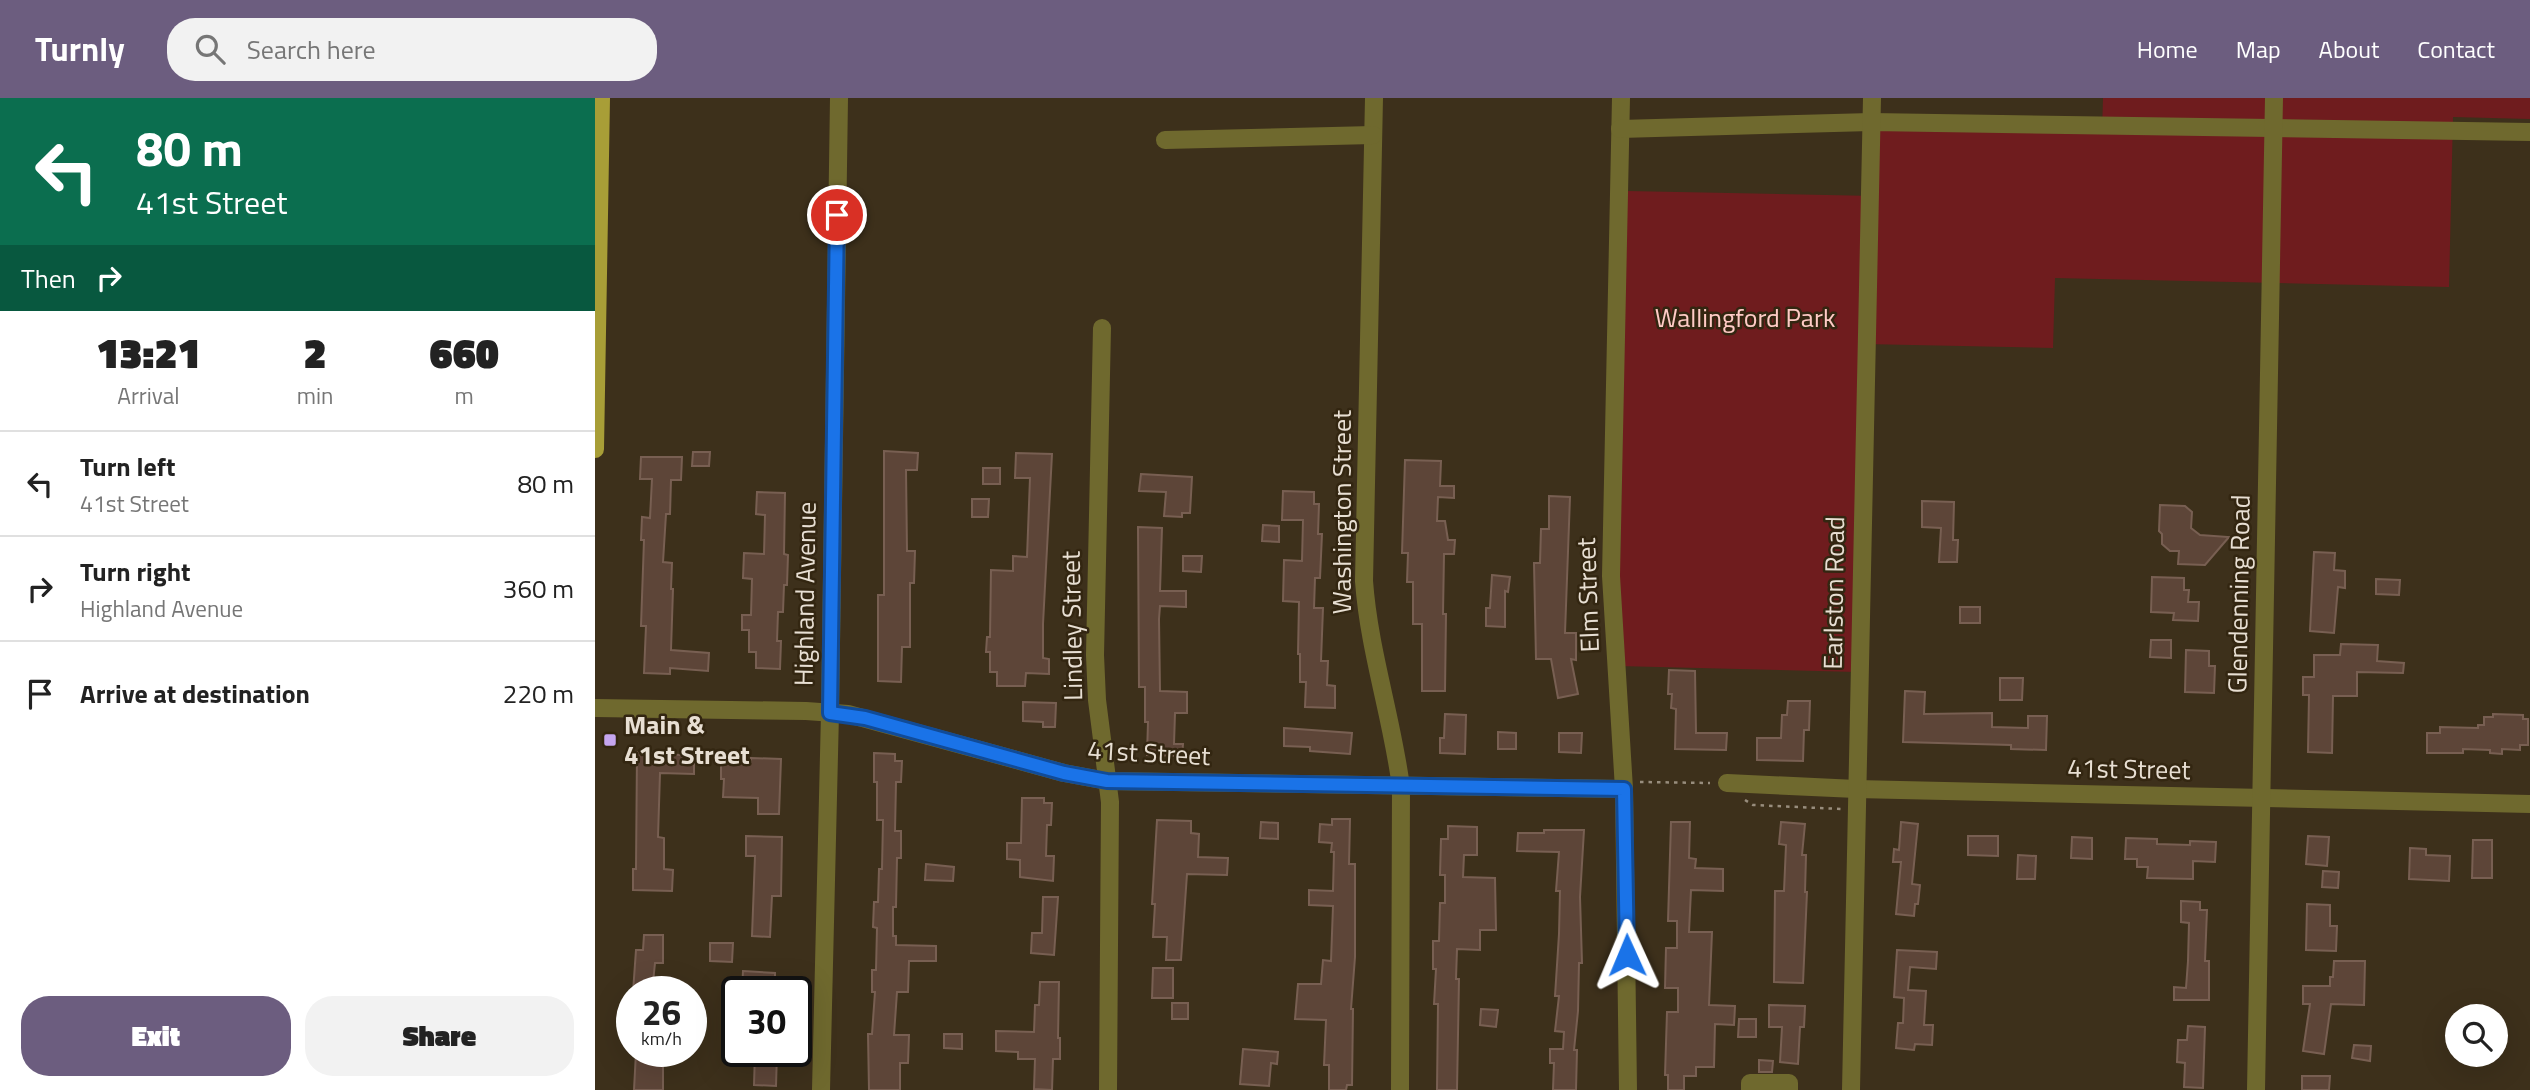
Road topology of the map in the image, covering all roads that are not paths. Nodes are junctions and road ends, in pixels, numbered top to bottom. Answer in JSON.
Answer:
{"nodes":[{"id":1,"x":601,"y":98,"type":"edge"},
{"id":2,"x":839,"y":98,"type":"edge"},
{"id":3,"x":1374,"y":98,"type":"edge"},
{"id":4,"x":1621,"y":98,"type":"edge"},
{"id":5,"x":1872,"y":98,"type":"edge"},
{"id":6,"x":2274,"y":98,"type":"edge"},
{"id":7,"x":1871,"y":122,"type":"junction"},
{"id":8,"x":1620,"y":129,"type":"junction"},
{"id":9,"x":2274,"y":129,"type":"junction"},
{"id":10,"x":2530,"y":132,"type":"edge"},
{"id":11,"x":1373,"y":135,"type":"junction"},
{"id":12,"x":1165,"y":140,"type":"dead end"},
{"id":13,"x":1102,"y":328,"type":"dead end"},
{"id":14,"x":595,"y":449,"type":"edge"},
{"id":15,"x":595,"y":708,"type":"edge"},
{"id":16,"x":830,"y":713,"type":"junction"},
{"id":17,"x":1107,"y":781,"type":"junction"},
{"id":18,"x":1727,"y":783,"type":"dead end"},
{"id":19,"x":1401,"y":787,"type":"junction"},
{"id":20,"x":1624,"y":789,"type":"junction"},
{"id":21,"x":1856,"y":789,"type":"junction"},
{"id":22,"x":2261,"y":799,"type":"junction"},
{"id":23,"x":2530,"y":804,"type":"edge"},
{"id":24,"x":821,"y":1090,"type":"edge"},
{"id":25,"x":1108,"y":1090,"type":"edge"},
{"id":26,"x":1400,"y":1090,"type":"edge"},
{"id":27,"x":1628,"y":1090,"type":"edge"},
{"id":28,"x":1750,"y":1090,"type":"edge"},
{"id":29,"x":1789,"y":1090,"type":"edge"},
{"id":30,"x":1850,"y":1090,"type":"edge"},
{"id":31,"x":2256,"y":1090,"type":"edge"}],
"edges":[{"from":1,"to":14,"type":"main road"},
{"from":2,"to":16,"type":"street","name":"Highland Avenue"},
{"from":3,"to":11,"type":"street","name":"Washington Street"},
{"from":4,"to":8,"type":"street","name":"Elm Street"},
{"from":5,"to":7,"type":"street","name":"Earlston Road"},
{"from":6,"to":9,"type":"street","name":"Glendenning Road"},
{"from":7,"to":8,"type":"street"},
{"from":7,"to":9,"type":"street"},
{"from":7,"to":21,"type":"street","name":"Earlston Road"},
{"from":8,"to":20,"type":"street","name":"Elm Street"},
{"from":9,"to":10,"type":"street"},
{"from":9,"to":22,"type":"street","name":"Glendenning Road"},
{"from":11,"to":12,"type":"street"},
{"from":11,"to":19,"type":"street","name":"Washington Street"},
{"from":13,"to":17,"type":"street","name":"Lindley Street"},
{"from":15,"to":16,"type":"street","name":"41st Street"},
{"from":16,"to":17,"type":"street","name":"41st Street"},
{"from":16,"to":24,"type":"street","name":"Highland Avenue"},
{"from":17,"to":19,"type":"street","name":"41st Street"},
{"from":17,"to":25,"type":"street","name":"Lindley Street"},
{"from":18,"to":21,"type":"street","name":"41st Street"},
{"from":19,"to":20,"type":"street","name":"41st Street"},
{"from":19,"to":26,"type":"street","name":"Washington Street"},
{"from":20,"to":27,"type":"street","name":"Elm Street"},
{"from":21,"to":22,"type":"street","name":"41st Street"},
{"from":21,"to":30,"type":"street","name":"Earlston Road"},
{"from":22,"to":23,"type":"street","name":"41st Street"},
{"from":22,"to":31,"type":"street","name":"Glendenning Road"},
{"from":28,"to":29,"type":"street"}]}
